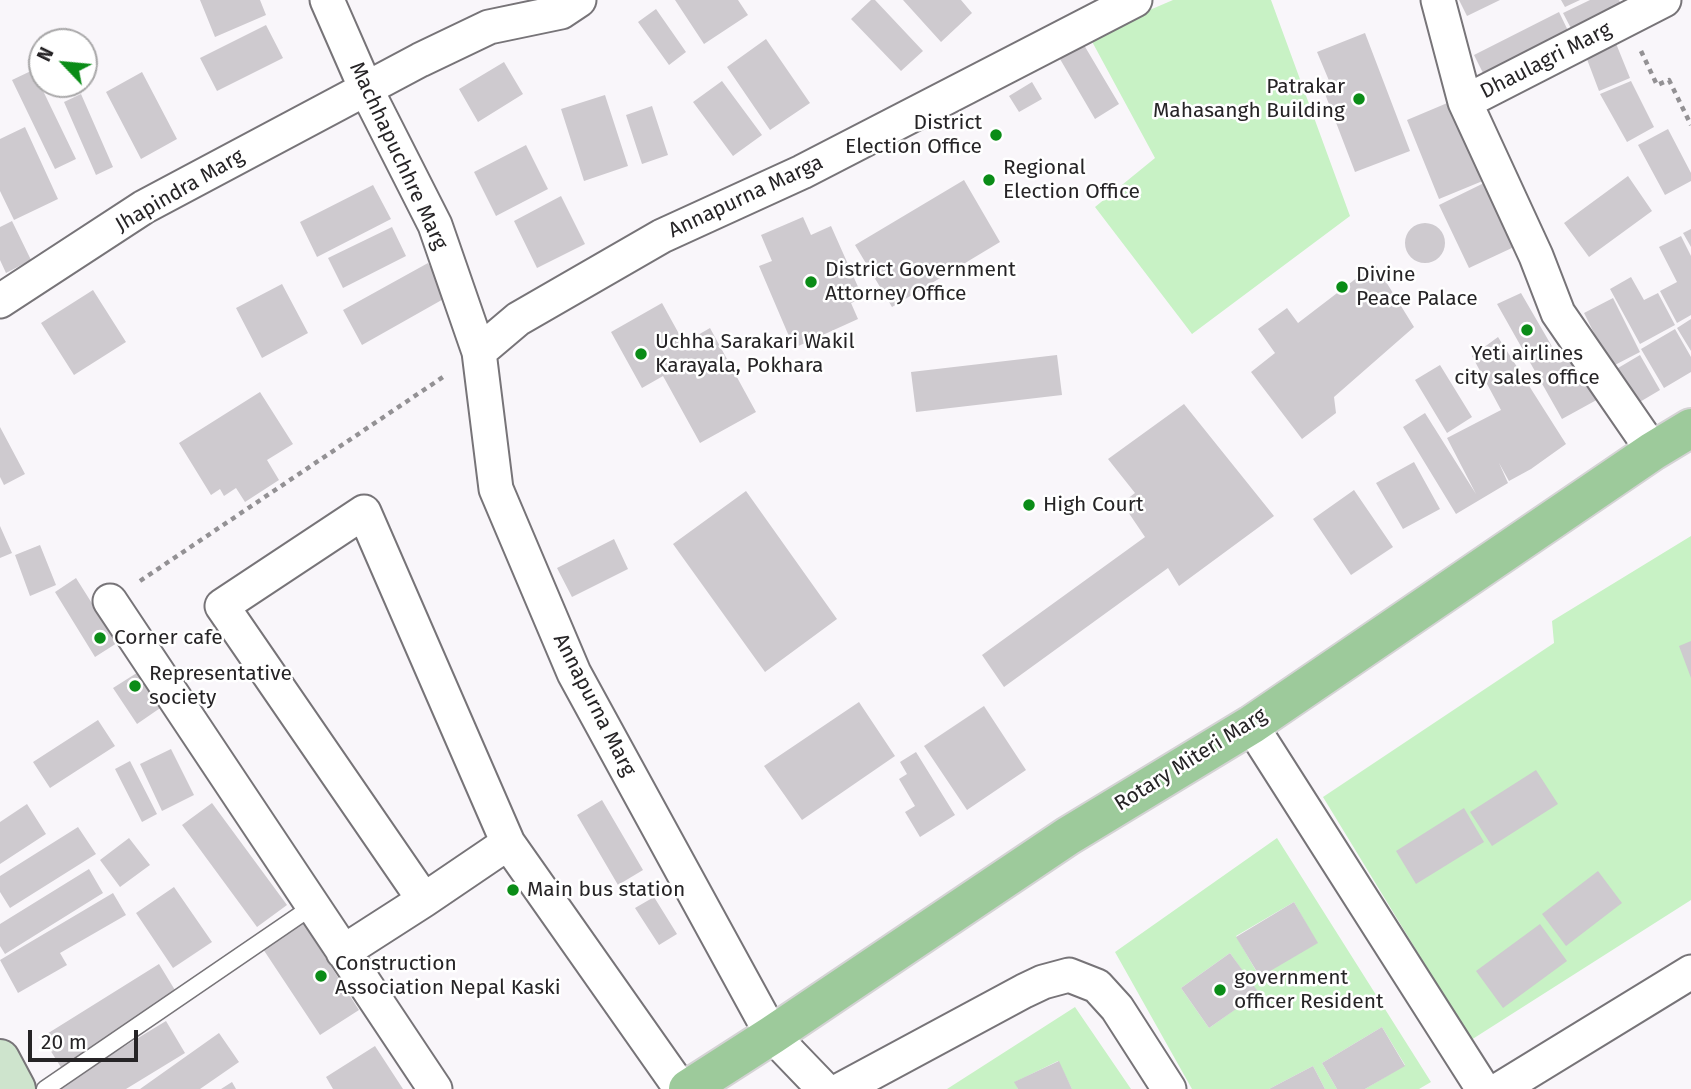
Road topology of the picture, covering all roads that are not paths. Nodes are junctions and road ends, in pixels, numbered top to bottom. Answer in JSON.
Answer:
{"nodes":[{"id":1,"x":327,"y":0,"type":"edge"},
{"id":2,"x":579,"y":0,"type":"edge"},
{"id":3,"x":1135,"y":0,"type":"edge"},
{"id":4,"x":1438,"y":0,"type":"edge"},
{"id":5,"x":1664,"y":0,"type":"edge"},
{"id":6,"x":366,"y":89,"type":"junction"},
{"id":7,"x":1465,"y":102,"type":"junction"},
{"id":8,"x":0,"y":301,"type":"edge"},
{"id":9,"x":479,"y":352,"type":"junction"},
{"id":10,"x":1691,"y":428,"type":"edge"},
{"id":11,"x":1653,"y":452,"type":"junction"},
{"id":12,"x":110,"y":601,"type":"road end"},
{"id":13,"x":1251,"y":725,"type":"junction"},
{"id":14,"x":508,"y":844,"type":"junction"},
{"id":15,"x":424,"y":900,"type":"junction"},
{"id":16,"x":313,"y":906,"type":"junction"},
{"id":17,"x":344,"y":952,"type":"junction"},
{"id":18,"x":1691,"y":972,"type":"edge"},
{"id":19,"x":772,"y":1035,"type":"junction"},
{"id":20,"x":0,"y":1059,"type":"edge"},
{"id":21,"x":16,"y":1089,"type":"edge"},
{"id":22,"x":45,"y":1089,"type":"edge"},
{"id":23,"x":435,"y":1089,"type":"edge"},
{"id":24,"x":681,"y":1089,"type":"edge"},
{"id":25,"x":688,"y":1089,"type":"edge"},
{"id":26,"x":824,"y":1089,"type":"edge"},
{"id":27,"x":842,"y":1089,"type":"edge"},
{"id":28,"x":1169,"y":1089,"type":"edge"},
{"id":29,"x":1483,"y":1089,"type":"edge"},
{"id":30,"x":1500,"y":1089,"type":"edge"}],
"edges":[{"from":1,"to":6,"type":"street","name":"Machhapuchhre Marg"},
{"from":2,"to":6,"type":"street","name":"Jhapindra Marg"},
{"from":3,"to":9,"type":"street","name":"Annapurna Marga"},
{"from":4,"to":7,"type":"street"},
{"from":5,"to":7,"type":"street","name":"Dhaulagri Marg"},
{"from":6,"to":8,"type":"street","name":"Jhapindra Marg"},
{"from":6,"to":9,"type":"street","name":"Machhapuchhre Marg"},
{"from":7,"to":11,"type":"street"},
{"from":9,"to":19,"type":"street","name":"Annapurna Marg"},
{"from":10,"to":11,"type":"main road","name":"Rotary Miteri Marg"},
{"from":11,"to":13,"type":"main road","name":"Rotary Miteri Marg"},
{"from":12,"to":16,"type":"street"},
{"from":13,"to":19,"type":"main road","name":"Rotary Miteri Marg"},
{"from":13,"to":29,"type":"street"},
{"from":14,"to":15,"type":"street"},
{"from":14,"to":15,"type":"street"},
{"from":14,"to":24,"type":"street"},
{"from":15,"to":17,"type":"street"},
{"from":16,"to":17,"type":"street"},
{"from":16,"to":22,"type":"lane"},
{"from":17,"to":23,"type":"street"},
{"from":18,"to":30,"type":"street"},
{"from":19,"to":25,"type":"main road","name":"Rotary Miteri Marg"},
{"from":19,"to":26,"type":"street","name":"Annapurna Marg"},
{"from":20,"to":21,"type":"main road"},
{"from":27,"to":28,"type":"street"}]}
